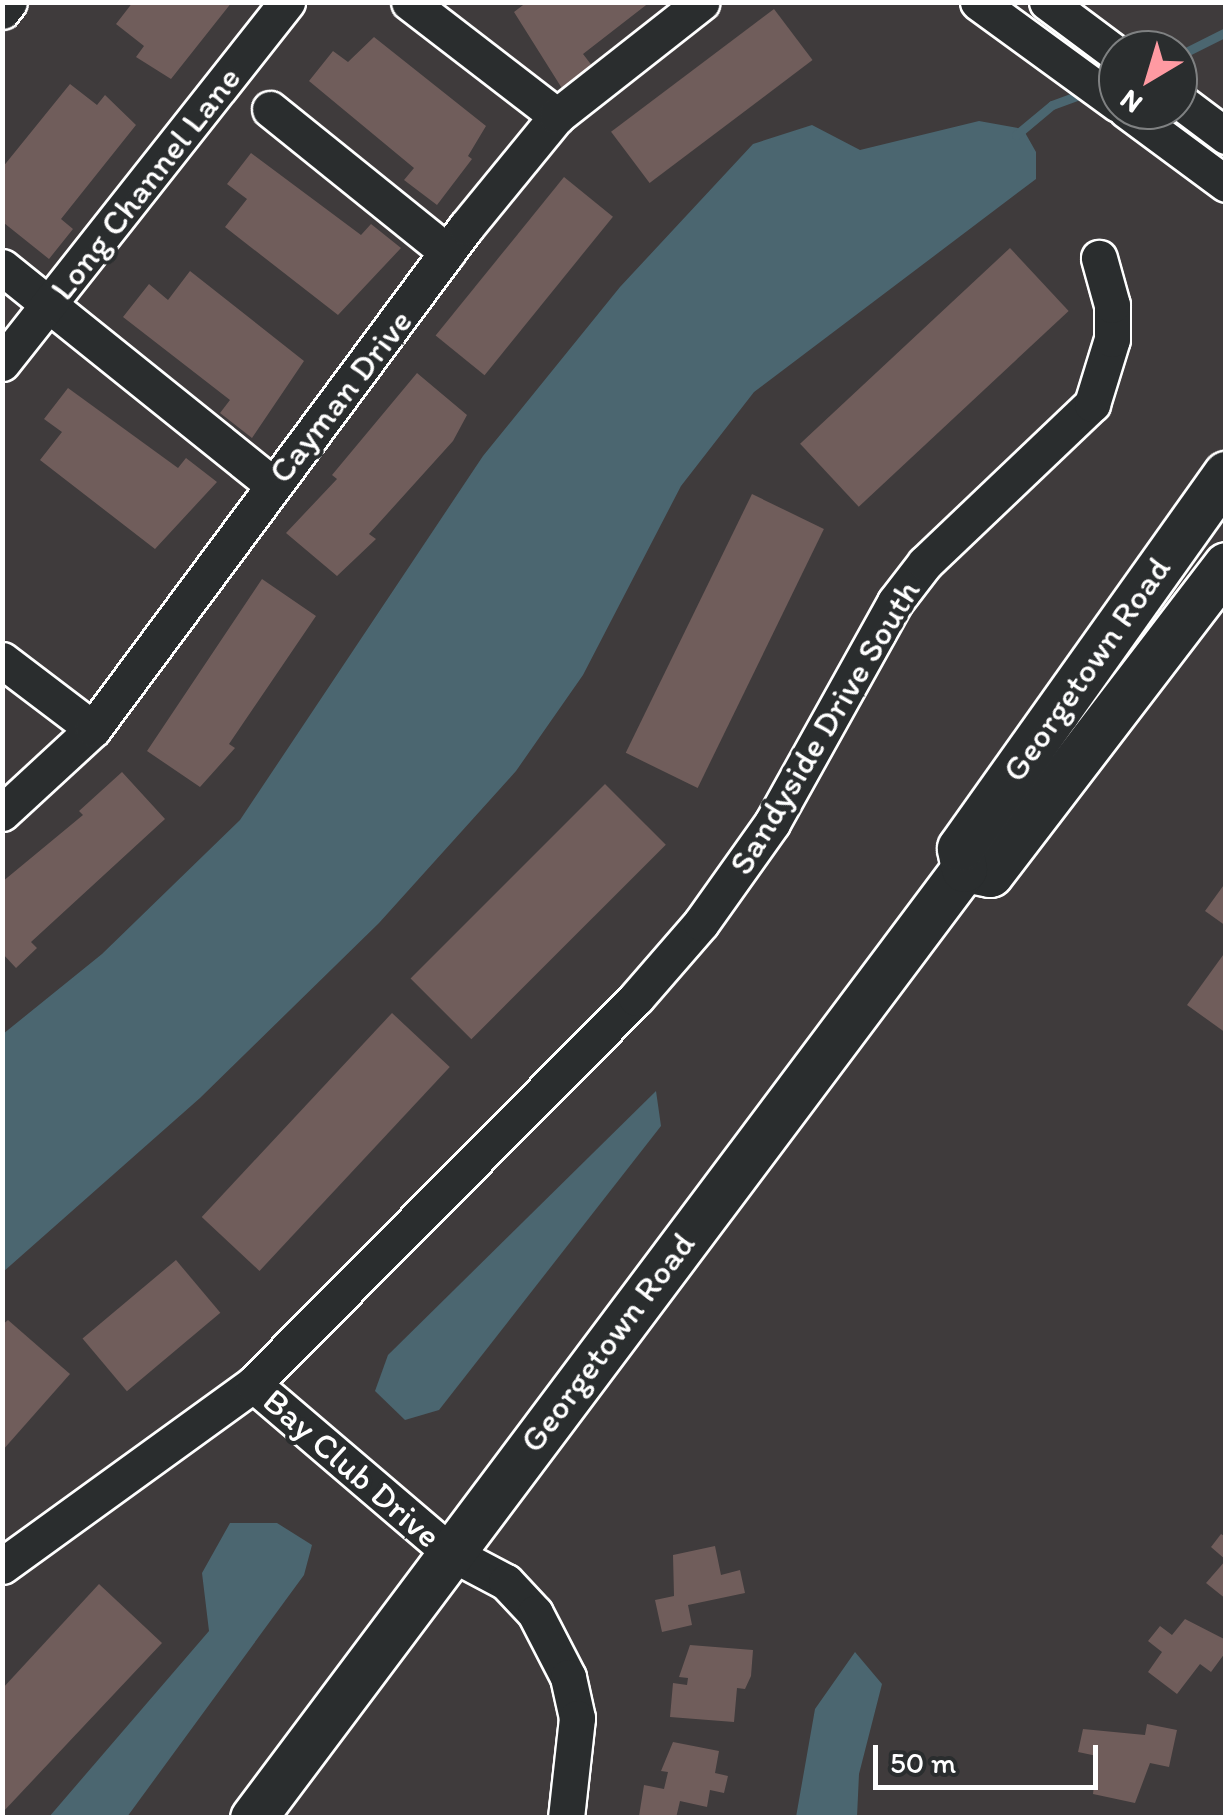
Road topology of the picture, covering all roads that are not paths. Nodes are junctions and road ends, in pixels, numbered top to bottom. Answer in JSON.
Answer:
{"nodes":[{"id":1,"x":10,"y":2,"type":"edge"},
{"id":2,"x":287,"y":2,"type":"edge"},
{"id":3,"x":409,"y":2,"type":"edge"},
{"id":4,"x":702,"y":2,"type":"edge"},
{"id":5,"x":1047,"y":2,"type":"edge"},
{"id":6,"x":983,"y":7,"type":"edge"},
{"id":7,"x":2,"y":11,"type":"edge"},
{"id":8,"x":1098,"y":41,"type":"edge"},
{"id":9,"x":1098,"y":90,"type":"edge"},
{"id":10,"x":270,"y":110,"type":"dead end"},
{"id":11,"x":1198,"y":115,"type":"edge"},
{"id":12,"x":557,"y":116,"type":"junction"},
{"id":13,"x":1154,"y":130,"type":"edge"},
{"id":14,"x":1226,"y":136,"type":"edge"},
{"id":15,"x":1226,"y":184,"type":"edge"},
{"id":16,"x":448,"y":252,"type":"junction"},
{"id":17,"x":1099,"y":258,"type":"dead end"},
{"id":18,"x":2,"y":267,"type":"edge"},
{"id":19,"x":50,"y":303,"type":"junction"},
{"id":20,"x":2,"y":363,"type":"edge"},
{"id":21,"x":1226,"y":474,"type":"edge"},
{"id":22,"x":272,"y":484,"type":"junction"},
{"id":23,"x":1226,"y":565,"type":"edge"},
{"id":24,"x":2,"y":660,"type":"edge"},
{"id":25,"x":94,"y":729,"type":"junction"},
{"id":26,"x":2,"y":813,"type":"edge"},
{"id":27,"x":964,"y":869,"type":"junction"},
{"id":28,"x":254,"y":1384,"type":"junction"},
{"id":29,"x":451,"y":1553,"type":"junction"},
{"id":30,"x":2,"y":1566,"type":"edge"},
{"id":31,"x":253,"y":1818,"type":"edge"},
{"id":32,"x":566,"y":1818,"type":"edge"}],
"edges":[{"from":1,"to":7,"type":"street"},
{"from":2,"to":19,"type":"street","name":"Long Channel Lane"},
{"from":3,"to":12,"type":"street"},
{"from":4,"to":12,"type":"street","name":"Cayman Drive"},
{"from":5,"to":8,"type":"street"},
{"from":6,"to":9,"type":"street"},
{"from":10,"to":16,"type":"street"},
{"from":11,"to":14,"type":"street"},
{"from":12,"to":16,"type":"street","name":"Cayman Drive"},
{"from":13,"to":15,"type":"street"},
{"from":16,"to":22,"type":"street","name":"Cayman Drive"},
{"from":17,"to":28,"type":"street","name":"Sandyside Drive South"},
{"from":18,"to":19,"type":"street"},
{"from":19,"to":20,"type":"street","name":"Long Channel Lane"},
{"from":19,"to":22,"type":"street"},
{"from":21,"to":27,"type":"main road","name":"Georgetown Road"},
{"from":22,"to":25,"type":"street","name":"Cayman Drive"},
{"from":23,"to":27,"type":"main road","name":"Georgetown Road"},
{"from":24,"to":25,"type":"street"},
{"from":25,"to":26,"type":"street","name":"Cayman Drive"},
{"from":27,"to":29,"type":"main road","name":"Georgetown Road"},
{"from":28,"to":29,"type":"street","name":"Bay Club Drive"},
{"from":28,"to":30,"type":"street","name":"Sandyside Drive South"},
{"from":29,"to":31,"type":"main road","name":"Georgetown Road"},
{"from":29,"to":32,"type":"street","name":"Bay Club Drive"}]}
